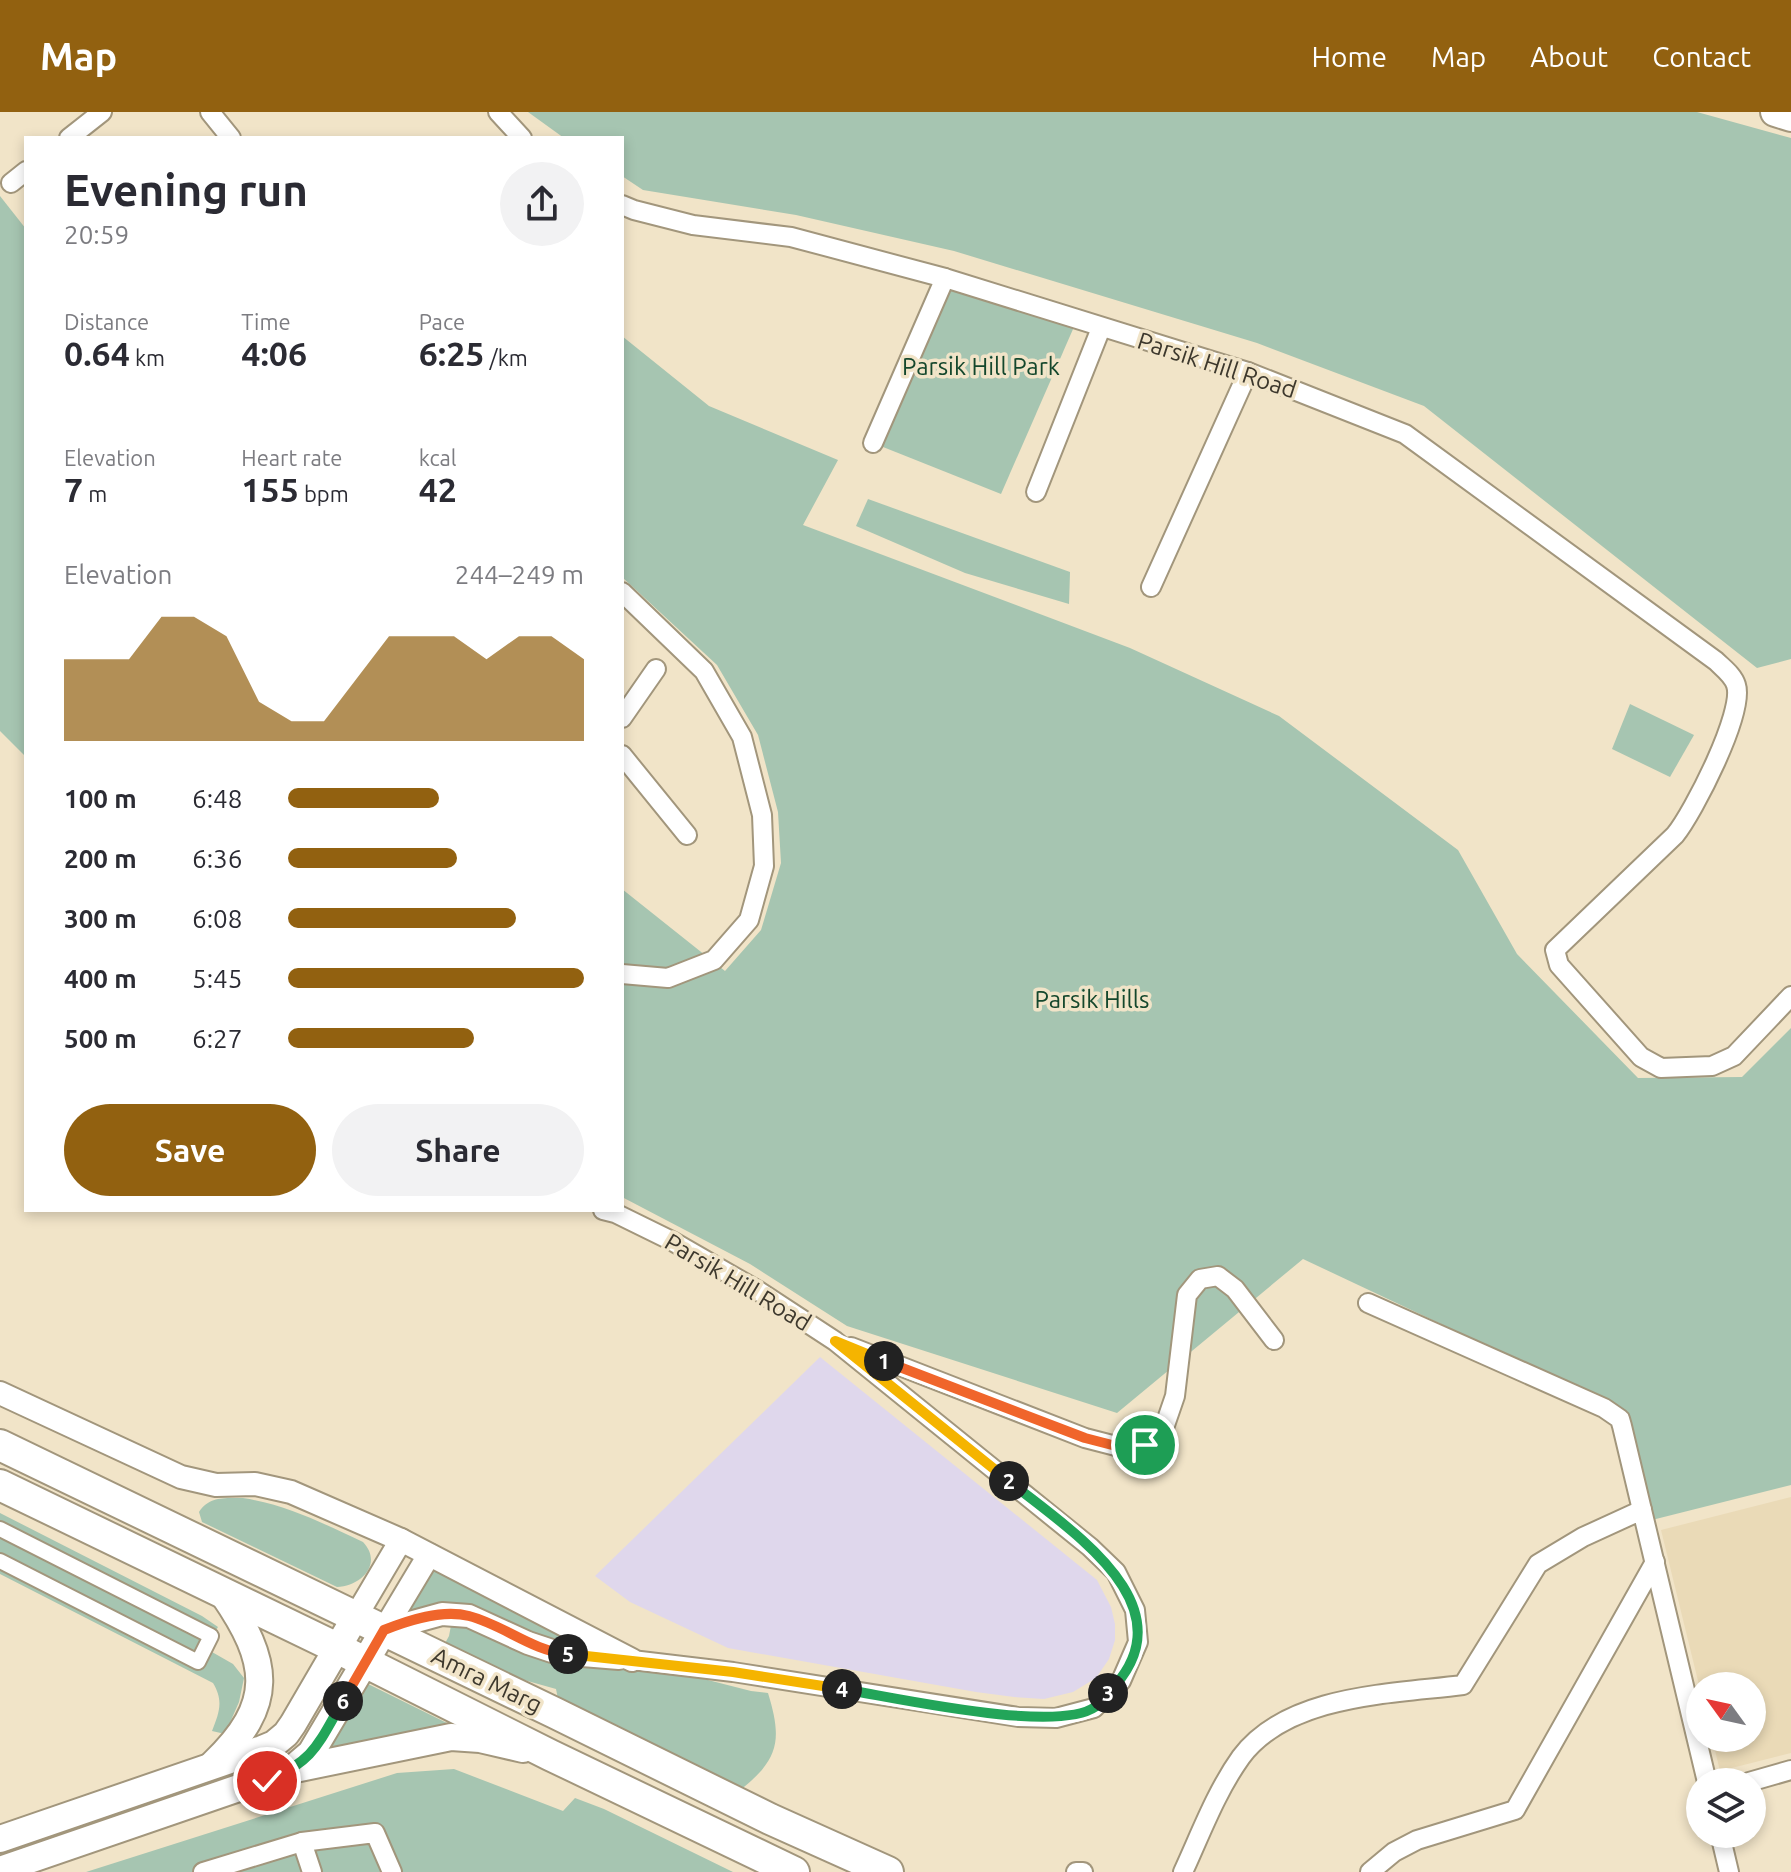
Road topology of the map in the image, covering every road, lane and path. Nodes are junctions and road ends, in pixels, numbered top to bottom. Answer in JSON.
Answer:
{"nodes":[{"id":1,"x":210,"y":112,"type":"edge"},
{"id":2,"x":498,"y":112,"type":"edge"},
{"id":3,"x":1775,"y":112,"type":"edge"},
{"id":4,"x":90,"y":115,"type":"edge"},
{"id":5,"x":1791,"y":117,"type":"edge"},
{"id":6,"x":71,"y":136,"type":"edge"},
{"id":7,"x":229,"y":136,"type":"edge"},
{"id":8,"x":517,"y":136,"type":"edge"},
{"id":9,"x":624,"y":206,"type":"edge"},
{"id":10,"x":945,"y":278,"type":"junction"},
{"id":11,"x":1101,"y":328,"type":"junction"},
{"id":12,"x":1248,"y":372,"type":"junction"},
{"id":13,"x":873,"y":443,"type":"dead end"},
{"id":14,"x":1036,"y":492,"type":"dead end"},
{"id":15,"x":1151,"y":587,"type":"dead end"},
{"id":16,"x":624,"y":594,"type":"edge"},
{"id":17,"x":656,"y":669,"type":"dead end"},
{"id":18,"x":624,"y":715,"type":"edge"},
{"id":19,"x":624,"y":757,"type":"edge"},
{"id":20,"x":687,"y":835,"type":"dead end"},
{"id":21,"x":624,"y":974,"type":"edge"},
{"id":22,"x":1791,"y":996,"type":"edge"},
{"id":23,"x":611,"y":1212,"type":"edge"},
{"id":24,"x":1368,"y":1303,"type":"dead end"},
{"id":25,"x":1274,"y":1340,"type":"dead end"},
{"id":26,"x":835,"y":1341,"type":"junction"},
{"id":27,"x":0,"y":1393,"type":"edge"},
{"id":28,"x":0,"y":1445,"type":"edge"},
{"id":29,"x":0,"y":1485,"type":"edge"},
{"id":30,"x":1642,"y":1510,"type":"junction"},
{"id":31,"x":0,"y":1529,"type":"edge"},
{"id":32,"x":401,"y":1540,"type":"junction"},
{"id":33,"x":429,"y":1555,"type":"junction"},
{"id":34,"x":0,"y":1561,"type":"edge"},
{"id":35,"x":1655,"y":1562,"type":"junction"},
{"id":36,"x":223,"y":1594,"type":"junction"},
{"id":37,"x":356,"y":1616,"type":"junction"},
{"id":38,"x":384,"y":1630,"type":"junction"},
{"id":39,"x":337,"y":1648,"type":"junction"},
{"id":40,"x":632,"y":1660,"type":"junction"},
{"id":41,"x":365,"y":1663,"type":"junction"},
{"id":42,"x":550,"y":1755,"type":"junction"},
{"id":43,"x":1704,"y":1768,"type":"edge"},
{"id":44,"x":208,"y":1770,"type":"junction"},
{"id":45,"x":291,"y":1770,"type":"junction"},
{"id":46,"x":1791,"y":1770,"type":"edge"},
{"id":47,"x":1766,"y":1777,"type":"edge"},
{"id":48,"x":0,"y":1839,"type":"edge"},
{"id":49,"x":302,"y":1842,"type":"junction"},
{"id":50,"x":1723,"y":1848,"type":"edge"},
{"id":51,"x":229,"y":1868,"type":"edge"},
{"id":52,"x":0,"y":1870,"type":"edge"},
{"id":53,"x":203,"y":1872,"type":"edge"},
{"id":54,"x":312,"y":1872,"type":"edge"},
{"id":55,"x":392,"y":1872,"type":"edge"},
{"id":56,"x":794,"y":1872,"type":"edge"},
{"id":57,"x":888,"y":1872,"type":"edge"},
{"id":58,"x":1076,"y":1872,"type":"edge"},
{"id":59,"x":1083,"y":1872,"type":"edge"},
{"id":60,"x":1183,"y":1872,"type":"edge"},
{"id":61,"x":1370,"y":1872,"type":"edge"},
{"id":62,"x":1729,"y":1872,"type":"edge"}],
"edges":[{"from":1,"to":7,"type":"street"},
{"from":2,"to":8,"type":"street"},
{"from":3,"to":5,"type":"main road"},
{"from":4,"to":6,"type":"street"},
{"from":9,"to":10,"type":"street","name":"Parsik Hill Road"},
{"from":10,"to":11,"type":"street","name":"Parsik Hill Road"},
{"from":10,"to":13,"type":"street"},
{"from":11,"to":12,"type":"street","name":"Parsik Hill Road"},
{"from":11,"to":14,"type":"street"},
{"from":12,"to":15,"type":"street"},
{"from":12,"to":22,"type":"street","name":"Parsik Hill Road"},
{"from":16,"to":21,"type":"street"},
{"from":17,"to":18,"type":"street"},
{"from":19,"to":20,"type":"street"},
{"from":23,"to":26,"type":"street","name":"Parsik Hill Road"},
{"from":24,"to":30,"type":"street"},
{"from":25,"to":26,"type":"street"},
{"from":26,"to":40,"type":"street","name":"Parsik Hill Road"},
{"from":27,"to":32,"type":"street","name":"Parsik Hill Road"},
{"from":28,"to":37,"type":"highway","name":"Amra Marg"},
{"from":29,"to":36,"type":"highway","name":"Amra Marg"},
{"from":30,"to":35,"type":"street"},
{"from":30,"to":60,"type":"street"},
{"from":31,"to":34,"type":"street"},
{"from":32,"to":33,"type":"street","name":"Parsik Hill Road"},
{"from":32,"to":37,"type":"street"},
{"from":33,"to":38,"type":"street"},
{"from":33,"to":40,"type":"street","name":"Parsik Hill Road"},
{"from":35,"to":43,"type":"street"},
{"from":35,"to":61,"type":"street"},
{"from":36,"to":39,"type":"highway","name":"Amra Marg"},
{"from":36,"to":44,"type":"main road"},
{"from":37,"to":38,"type":"highway","name":"Amra Marg"},
{"from":37,"to":39,"type":"main road"},
{"from":38,"to":40,"type":"street"},
{"from":38,"to":41,"type":"main road"},
{"from":38,"to":57,"type":"highway","name":"Amra Marg"},
{"from":39,"to":41,"type":"highway","name":"Amra Marg"},
{"from":39,"to":44,"type":"main road"},
{"from":41,"to":42,"type":"highway","name":"Amra Marg"},
{"from":41,"to":45,"type":"main road"},
{"from":42,"to":45,"type":"main road"},
{"from":42,"to":56,"type":"highway","name":"Amra Marg"},
{"from":44,"to":48,"type":"main road"},
{"from":45,"to":52,"type":"main road"},
{"from":46,"to":47,"type":"street"},
{"from":49,"to":51,"type":"street"},
{"from":49,"to":54,"type":"street"},
{"from":49,"to":55,"type":"street"},
{"from":50,"to":62,"type":"street"},
{"from":51,"to":53,"type":"street"},
{"from":58,"to":59,"type":"street"}]}
